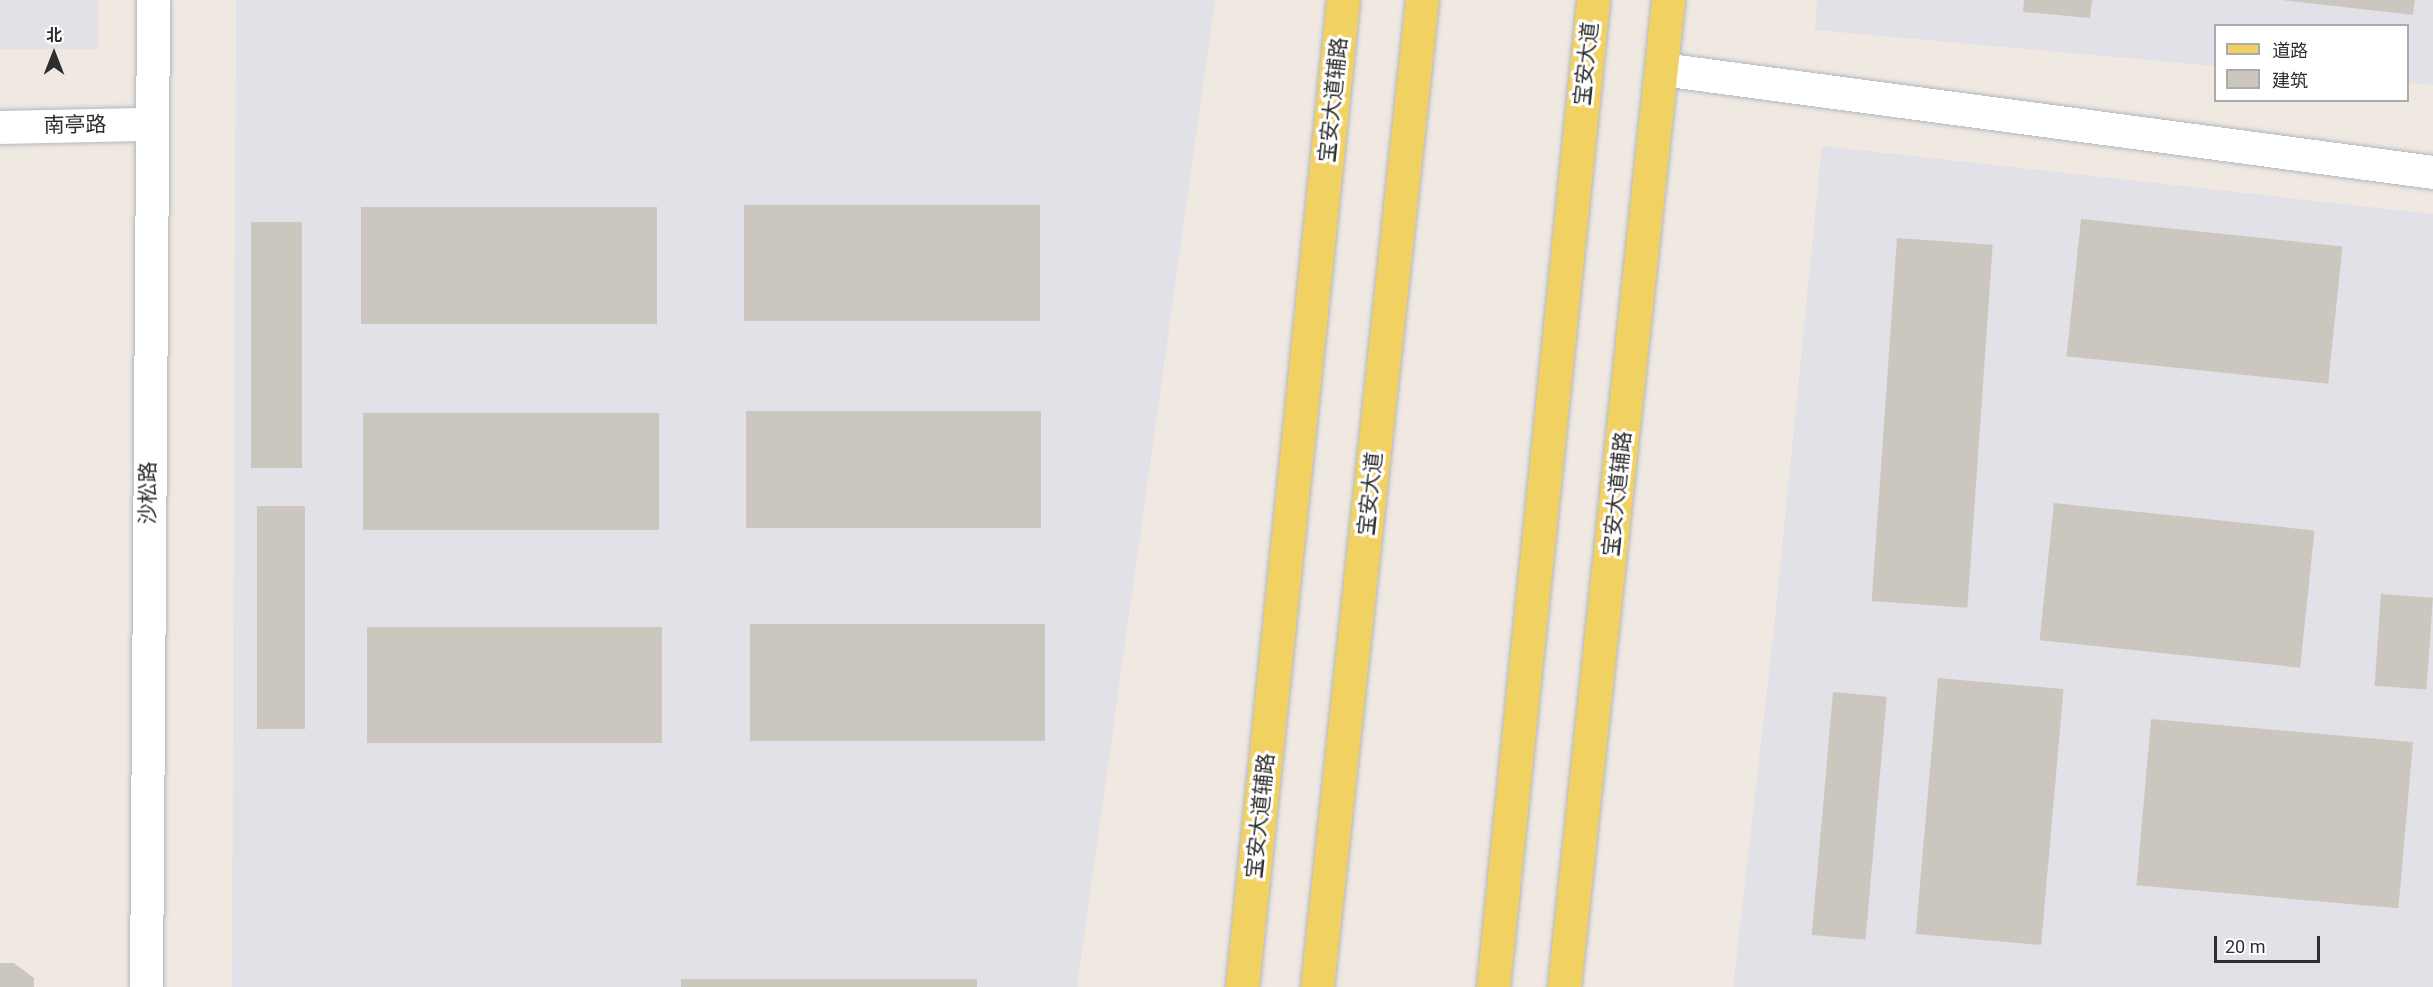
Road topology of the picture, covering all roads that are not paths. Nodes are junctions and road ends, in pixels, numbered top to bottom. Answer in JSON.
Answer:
{"nodes":[{"id":1,"x":153,"y":0,"type":"edge"},
{"id":2,"x":1343,"y":0,"type":"edge"},
{"id":3,"x":1422,"y":0,"type":"edge"},
{"id":4,"x":1593,"y":0,"type":"edge"},
{"id":5,"x":1668,"y":0,"type":"edge"},
{"id":6,"x":1662,"y":69,"type":"junction"},
{"id":7,"x":149,"y":124,"type":"junction"},
{"id":8,"x":0,"y":127,"type":"edge"},
{"id":9,"x":2433,"y":171,"type":"edge"},
{"id":10,"x":146,"y":987,"type":"edge"},
{"id":11,"x":1242,"y":987,"type":"edge"},
{"id":12,"x":1317,"y":987,"type":"edge"},
{"id":13,"x":1493,"y":987,"type":"edge"},
{"id":14,"x":1564,"y":987,"type":"edge"}],
"edges":[{"from":1,"to":7,"type":"street","name":"沙松路"},
{"from":2,"to":11,"type":"main road","name":"宝安大道辅路"},
{"from":3,"to":12,"type":"main road","name":"宝安大道"},
{"from":4,"to":13,"type":"main road","name":"宝安大道"},
{"from":5,"to":6,"type":"main road","name":"宝安大道辅路"},
{"from":6,"to":9,"type":"street"},
{"from":6,"to":14,"type":"main road","name":"宝安大道辅路"},
{"from":7,"to":8,"type":"street","name":"南亭路"},
{"from":7,"to":10,"type":"street","name":"沙松路"}]}
